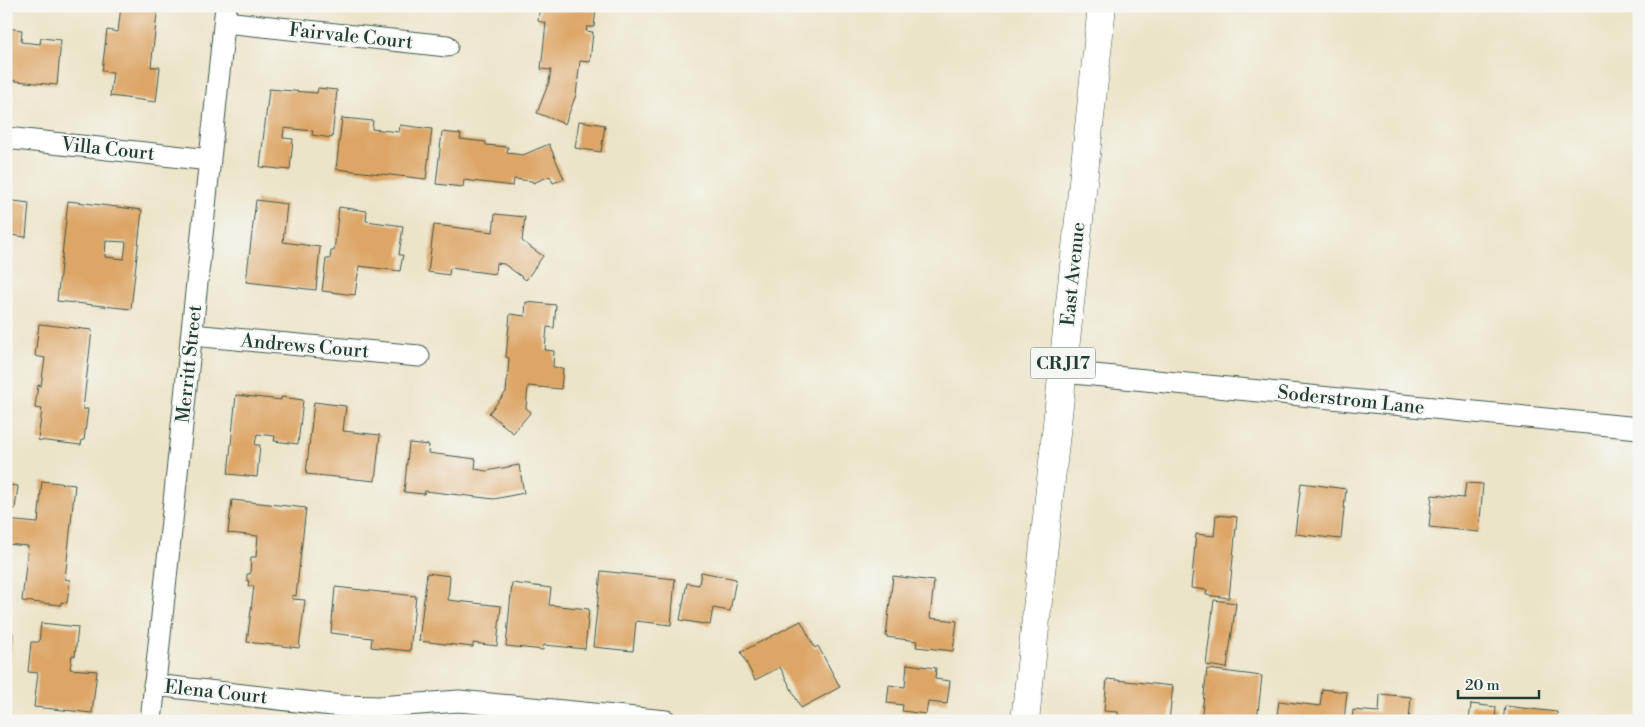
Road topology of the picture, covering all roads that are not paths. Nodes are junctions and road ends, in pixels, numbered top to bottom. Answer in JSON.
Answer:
{"nodes":[{"id":1,"x":1102,"y":6,"type":"edge"},
{"id":2,"x":225,"y":14,"type":"edge"},
{"id":3,"x":447,"y":46,"type":"dead end"},
{"id":4,"x":6,"y":138,"type":"edge"},
{"id":5,"x":210,"y":160,"type":"junction"},
{"id":6,"x":192,"y":335,"type":"junction"},
{"id":7,"x":419,"y":356,"type":"dead end"},
{"id":8,"x":1063,"y":372,"type":"junction"},
{"id":9,"x":1639,"y":428,"type":"edge"},
{"id":10,"x":154,"y":685,"type":"junction"},
{"id":11,"x":151,"y":721,"type":"edge"},
{"id":12,"x":666,"y":721,"type":"edge"},
{"id":13,"x":1025,"y":721,"type":"edge"}],
"edges":[{"from":1,"to":8,"type":"main road","name":"East Avenue","number":"CR J17"},
{"from":2,"to":3,"type":"street","name":"Fairvale Court"},
{"from":2,"to":5,"type":"street","name":"Merritt Street"},
{"from":4,"to":5,"type":"street","name":"Villa Court"},
{"from":5,"to":6,"type":"street","name":"Merritt Street"},
{"from":6,"to":7,"type":"street","name":"Andrews Court"},
{"from":6,"to":10,"type":"street","name":"Merritt Street"},
{"from":8,"to":9,"type":"street","name":"Soderstrom Lane"},
{"from":8,"to":13,"type":"main road","name":"East Avenue","number":"CR J17"},
{"from":10,"to":11,"type":"street","name":"Merritt Street"},
{"from":10,"to":12,"type":"street","name":"Elena Court"}]}
